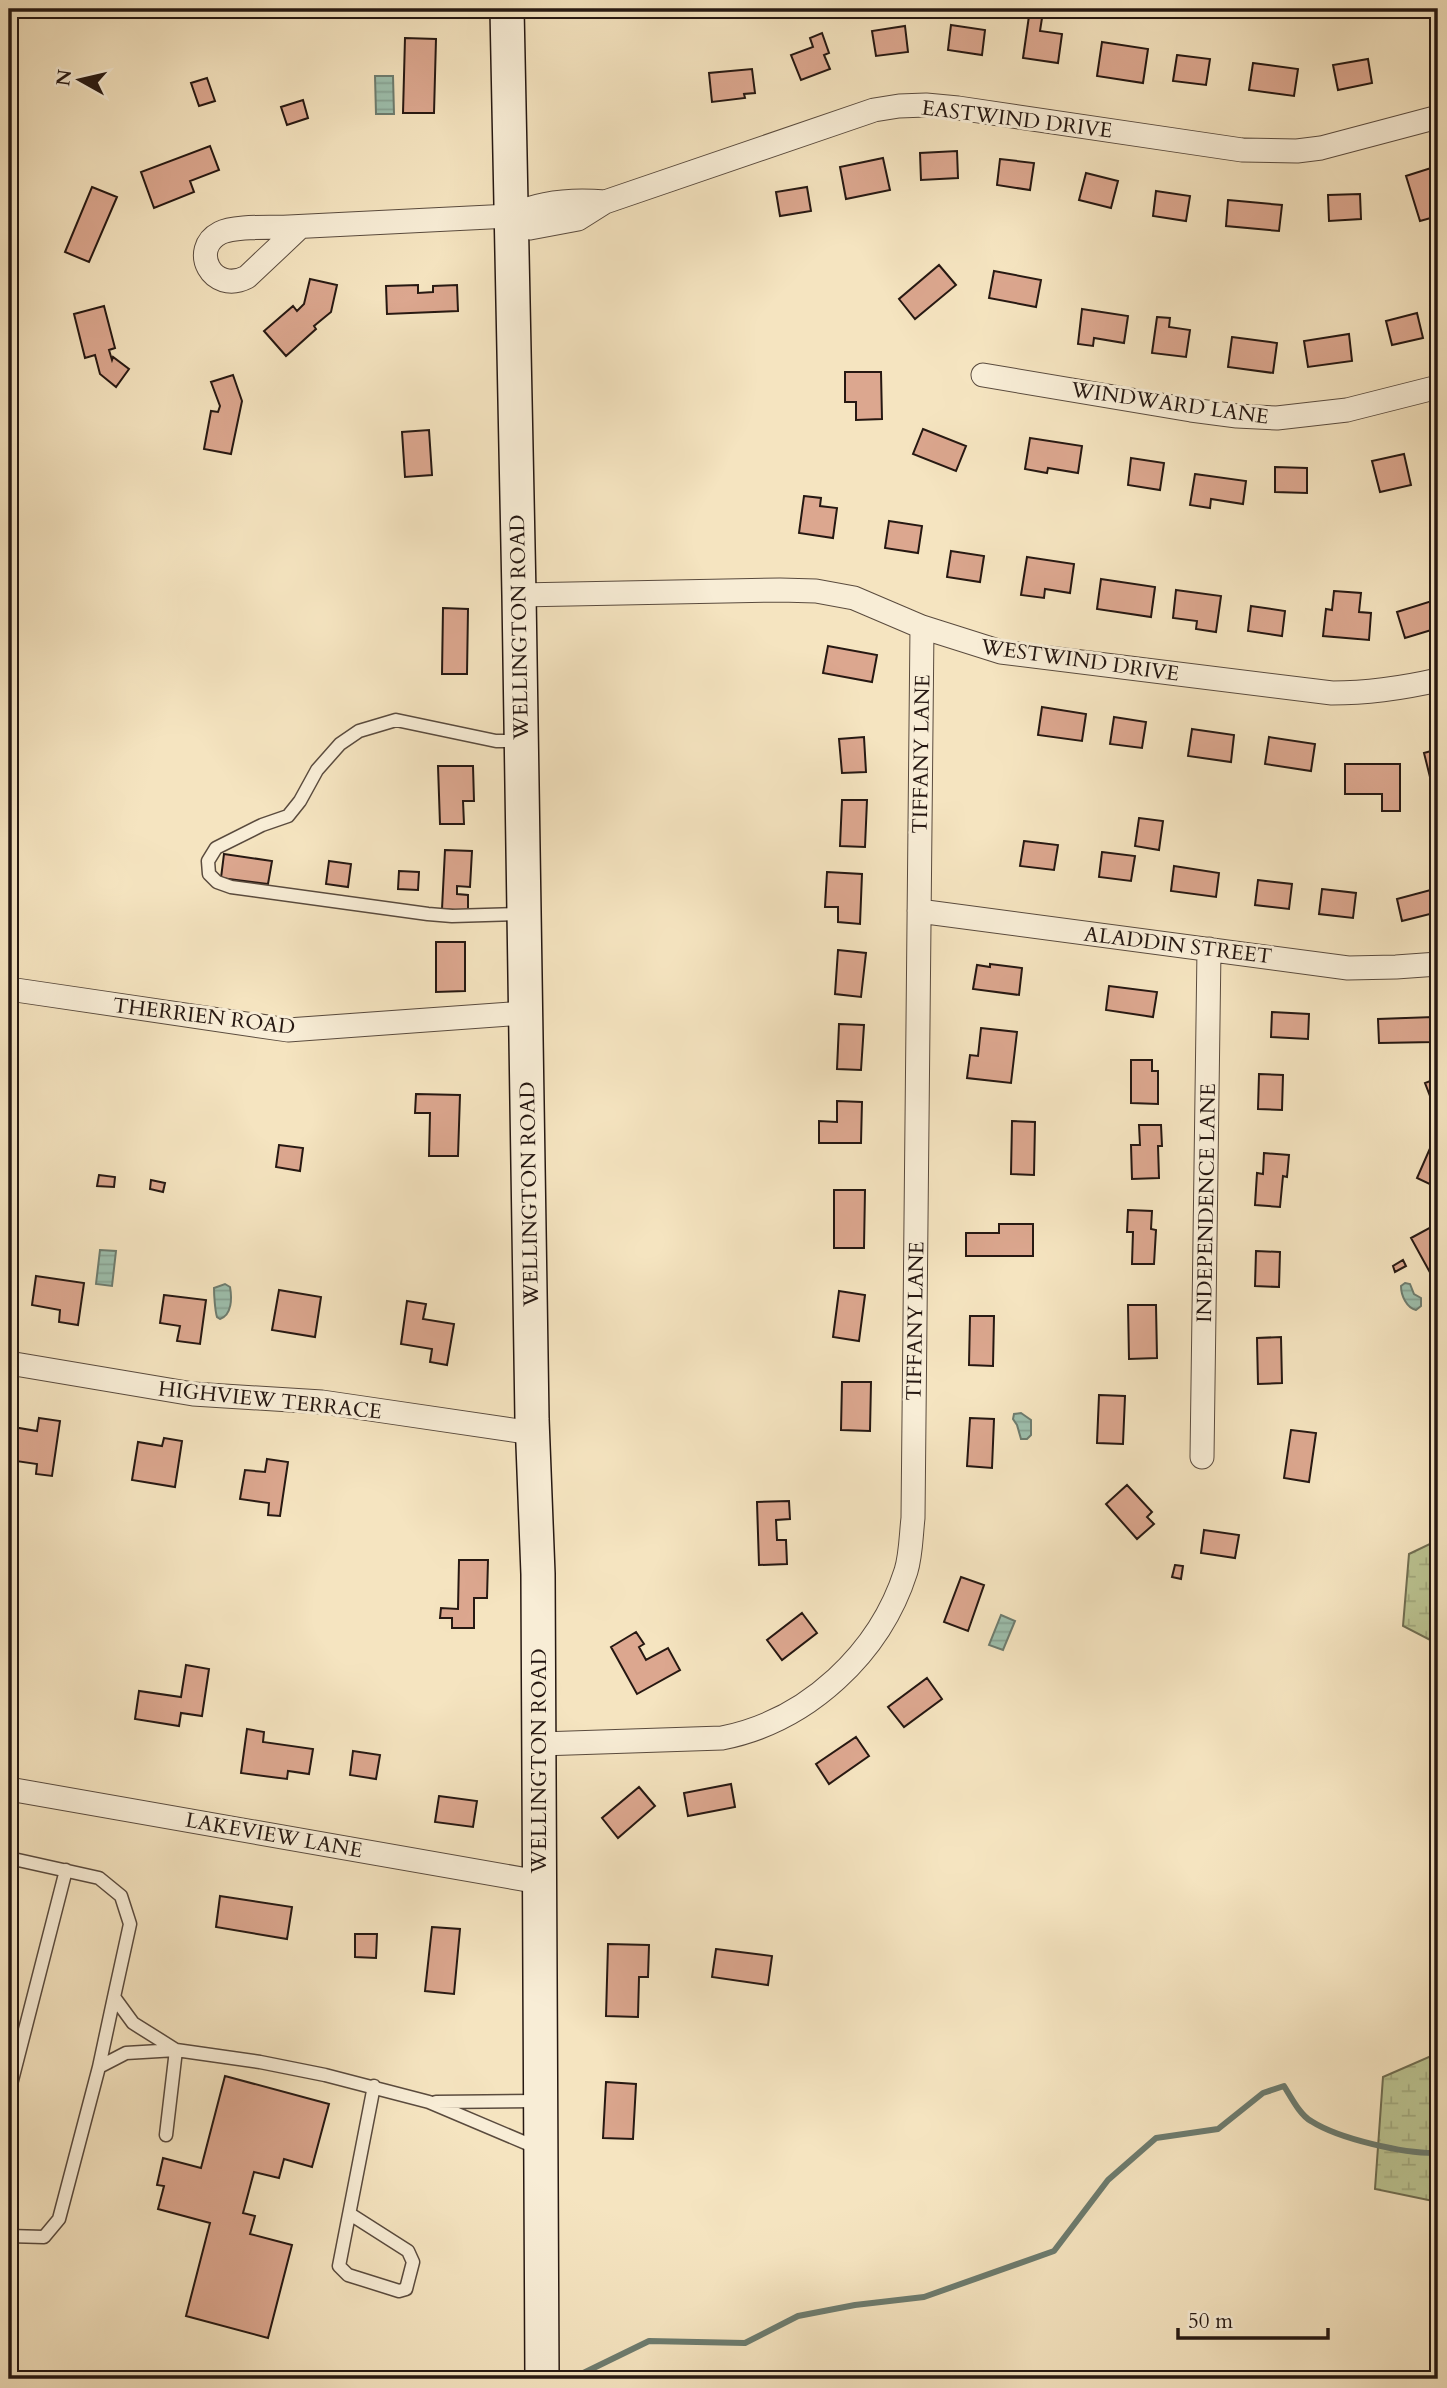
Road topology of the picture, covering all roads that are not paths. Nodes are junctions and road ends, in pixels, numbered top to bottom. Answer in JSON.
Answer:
{"nodes":[{"id":1,"x":507,"y":9,"type":"edge"},
{"id":2,"x":1438,"y":117,"type":"edge"},
{"id":3,"x":510,"y":216,"type":"junction"},
{"id":4,"x":300,"y":227,"type":"dead end"},
{"id":5,"x":983,"y":375,"type":"dead end"},
{"id":6,"x":1438,"y":387,"type":"edge"},
{"id":7,"x":519,"y":595,"type":"junction"},
{"id":8,"x":922,"y":627,"type":"junction"},
{"id":9,"x":1438,"y":680,"type":"edge"},
{"id":10,"x":521,"y":741,"type":"junction"},
{"id":11,"x":919,"y":911,"type":"junction"},
{"id":12,"x":523,"y":914,"type":"junction"},
{"id":13,"x":1209,"y":949,"type":"junction"},
{"id":14,"x":1438,"y":964,"type":"edge"},
{"id":15,"x":9,"y":989,"type":"edge"},
{"id":16,"x":525,"y":1013,"type":"junction"},
{"id":17,"x":9,"y":1363,"type":"edge"},
{"id":18,"x":533,"y":1433,"type":"junction"},
{"id":19,"x":1202,"y":1457,"type":"dead end"},
{"id":20,"x":540,"y":1744,"type":"junction"},
{"id":21,"x":9,"y":1789,"type":"edge"},
{"id":22,"x":9,"y":1858,"type":"edge"},
{"id":23,"x":66,"y":1870,"type":"junction"},
{"id":24,"x":539,"y":1882,"type":"junction"},
{"id":25,"x":114,"y":1997,"type":"junction"},
{"id":26,"x":176,"y":2050,"type":"junction"},
{"id":27,"x":100,"y":2067,"type":"junction"},
{"id":28,"x":374,"y":2087,"type":"junction"},
{"id":29,"x":9,"y":2091,"type":"edge"},
{"id":30,"x":540,"y":2101,"type":"junction"},
{"id":31,"x":429,"y":2102,"type":"junction"},
{"id":32,"x":166,"y":2135,"type":"dead end"},
{"id":33,"x":540,"y":2150,"type":"junction"},
{"id":34,"x":350,"y":2214,"type":"junction"},
{"id":35,"x":9,"y":2236,"type":"edge"},
{"id":36,"x":542,"y":2379,"type":"edge"}],
"edges":[{"from":1,"to":3,"type":"main road","name":"WELLINGTON ROAD"},
{"from":2,"to":3,"type":"street","name":"EASTWIND DRIVE"},
{"from":3,"to":4,"type":"street","name":"EASTWIND DRIVE"},
{"from":3,"to":7,"type":"main road","name":"WELLINGTON ROAD"},
{"from":5,"to":6,"type":"street","name":"WINDWARD LANE"},
{"from":7,"to":8,"type":"street","name":"WESTWIND DRIVE"},
{"from":7,"to":10,"type":"main road","name":"WELLINGTON ROAD"},
{"from":8,"to":9,"type":"street","name":"WESTWIND DRIVE"},
{"from":8,"to":11,"type":"street","name":"TIFFANY LANE"},
{"from":10,"to":12,"type":"main road","name":"WELLINGTON ROAD"},
{"from":10,"to":12,"type":"lane"},
{"from":11,"to":13,"type":"street","name":"ALADDIN STREET"},
{"from":11,"to":20,"type":"street","name":"TIFFANY LANE"},
{"from":12,"to":16,"type":"main road","name":"WELLINGTON ROAD"},
{"from":13,"to":14,"type":"street","name":"ALADDIN STREET"},
{"from":13,"to":19,"type":"street","name":"INDEPENDENCE LANE"},
{"from":15,"to":16,"type":"street","name":"THERRIEN ROAD"},
{"from":16,"to":18,"type":"main road","name":"WELLINGTON ROAD"},
{"from":17,"to":18,"type":"street","name":"HIGHVIEW TERRACE"},
{"from":18,"to":20,"type":"main road","name":"WELLINGTON ROAD"},
{"from":20,"to":24,"type":"main road","name":"WELLINGTON ROAD"},
{"from":21,"to":24,"type":"street","name":"LAKEVIEW LANE"},
{"from":22,"to":23,"type":"lane"},
{"from":23,"to":25,"type":"lane"},
{"from":23,"to":29,"type":"lane"},
{"from":24,"to":30,"type":"main road","name":"WELLINGTON ROAD"},
{"from":25,"to":26,"type":"lane"},
{"from":25,"to":27,"type":"lane"},
{"from":26,"to":27,"type":"lane"},
{"from":26,"to":28,"type":"lane"},
{"from":26,"to":32,"type":"lane"},
{"from":27,"to":35,"type":"lane"},
{"from":28,"to":31,"type":"lane"},
{"from":28,"to":34,"type":"lane"},
{"from":30,"to":31,"type":"lane"},
{"from":30,"to":33,"type":"main road","name":"WELLINGTON ROAD"},
{"from":31,"to":33,"type":"lane"},
{"from":33,"to":36,"type":"main road","name":"WELLINGTON ROAD"},
{"from":34,"to":34,"type":"lane"}]}
